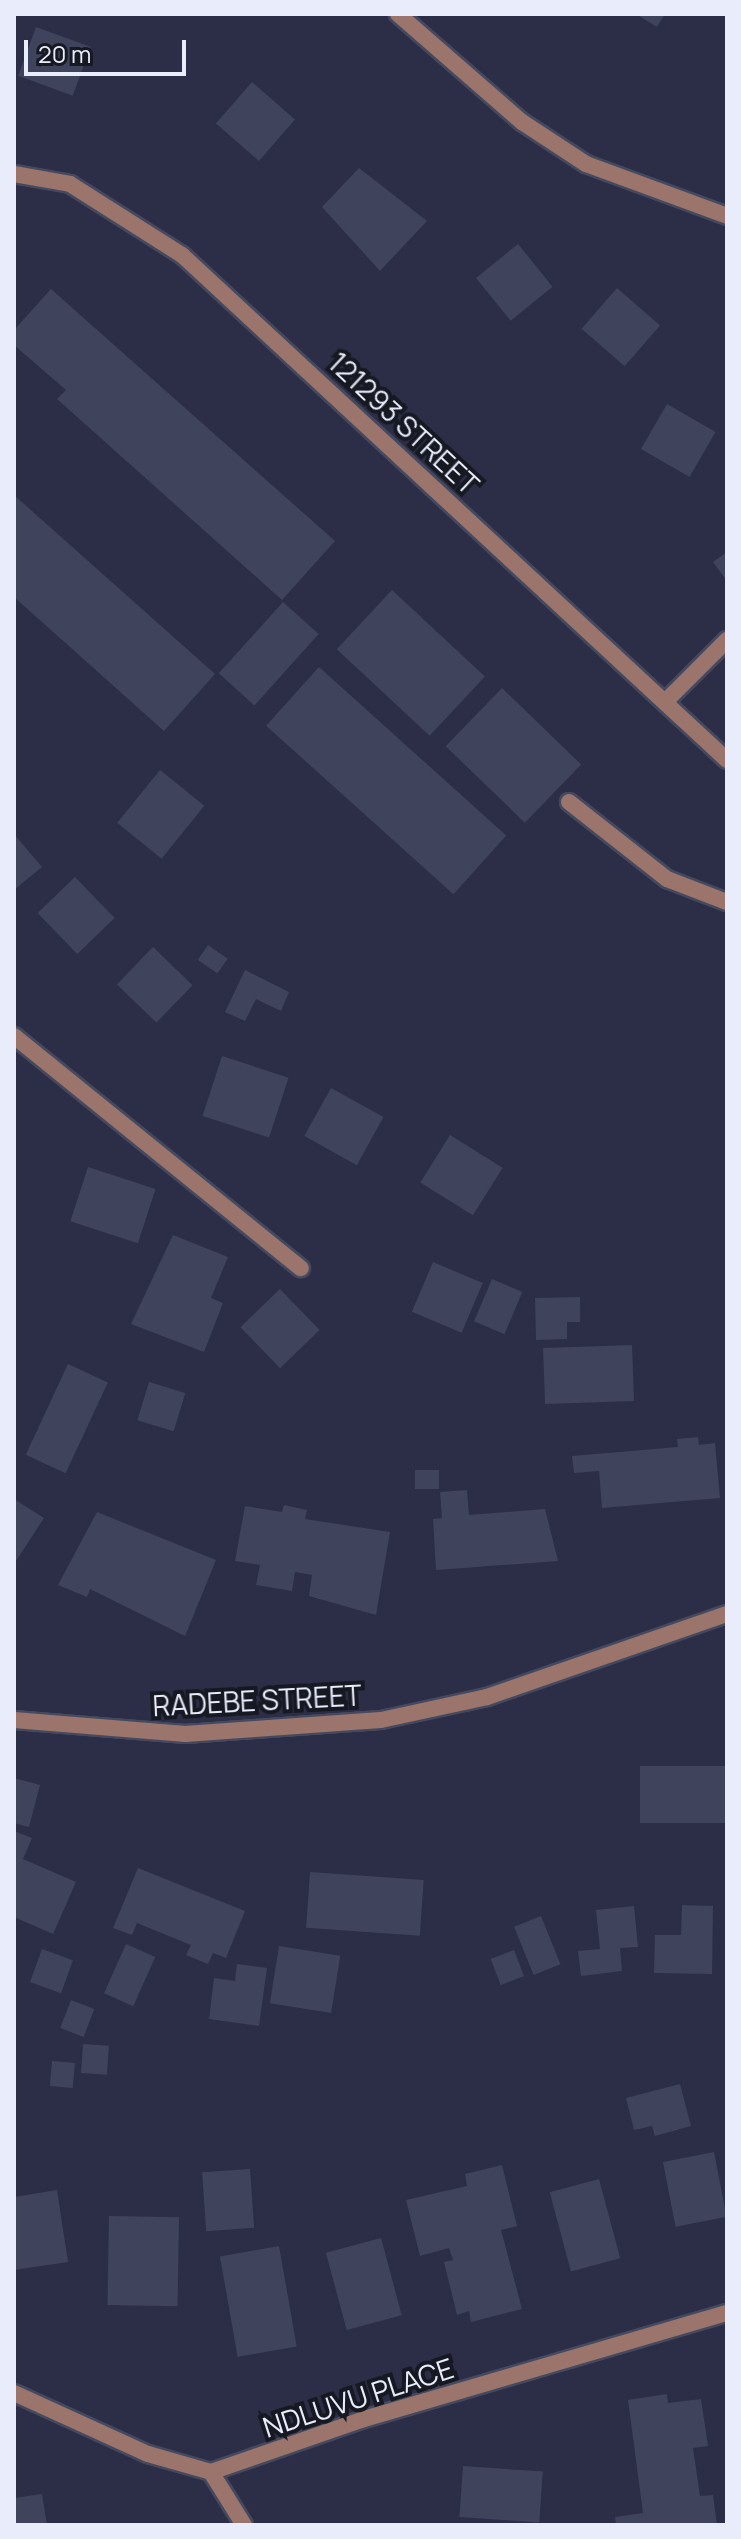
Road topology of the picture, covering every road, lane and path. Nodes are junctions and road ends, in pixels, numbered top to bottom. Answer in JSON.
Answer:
{"nodes":[{"id":1,"x":398,"y":14,"type":"edge"},
{"id":2,"x":14,"y":174,"type":"edge"},
{"id":3,"x":727,"y":216,"type":"edge"},
{"id":4,"x":727,"y":640,"type":"edge"},
{"id":5,"x":665,"y":702,"type":"junction"},
{"id":6,"x":727,"y":760,"type":"edge"},
{"id":7,"x":569,"y":802,"type":"dead end"},
{"id":8,"x":727,"y":902,"type":"edge"},
{"id":9,"x":14,"y":1036,"type":"edge"},
{"id":10,"x":301,"y":1268,"type":"dead end"},
{"id":11,"x":727,"y":1614,"type":"edge"},
{"id":12,"x":14,"y":1720,"type":"edge"},
{"id":13,"x":727,"y":2313,"type":"edge"},
{"id":14,"x":14,"y":2393,"type":"edge"},
{"id":15,"x":211,"y":2472,"type":"junction"},
{"id":16,"x":244,"y":2525,"type":"edge"}],
"edges":[{"from":1,"to":3,"type":"street"},
{"from":2,"to":5,"type":"street","name":"121293 STREET"},
{"from":4,"to":5,"type":"street"},
{"from":5,"to":6,"type":"street","name":"121293 STREET"},
{"from":7,"to":8,"type":"street"},
{"from":9,"to":10,"type":"street"},
{"from":11,"to":12,"type":"street","name":"RADEBE STREET"},
{"from":13,"to":15,"type":"street","name":"NDLUVU PLACE"},
{"from":14,"to":15,"type":"street"},
{"from":15,"to":16,"type":"street"}]}
